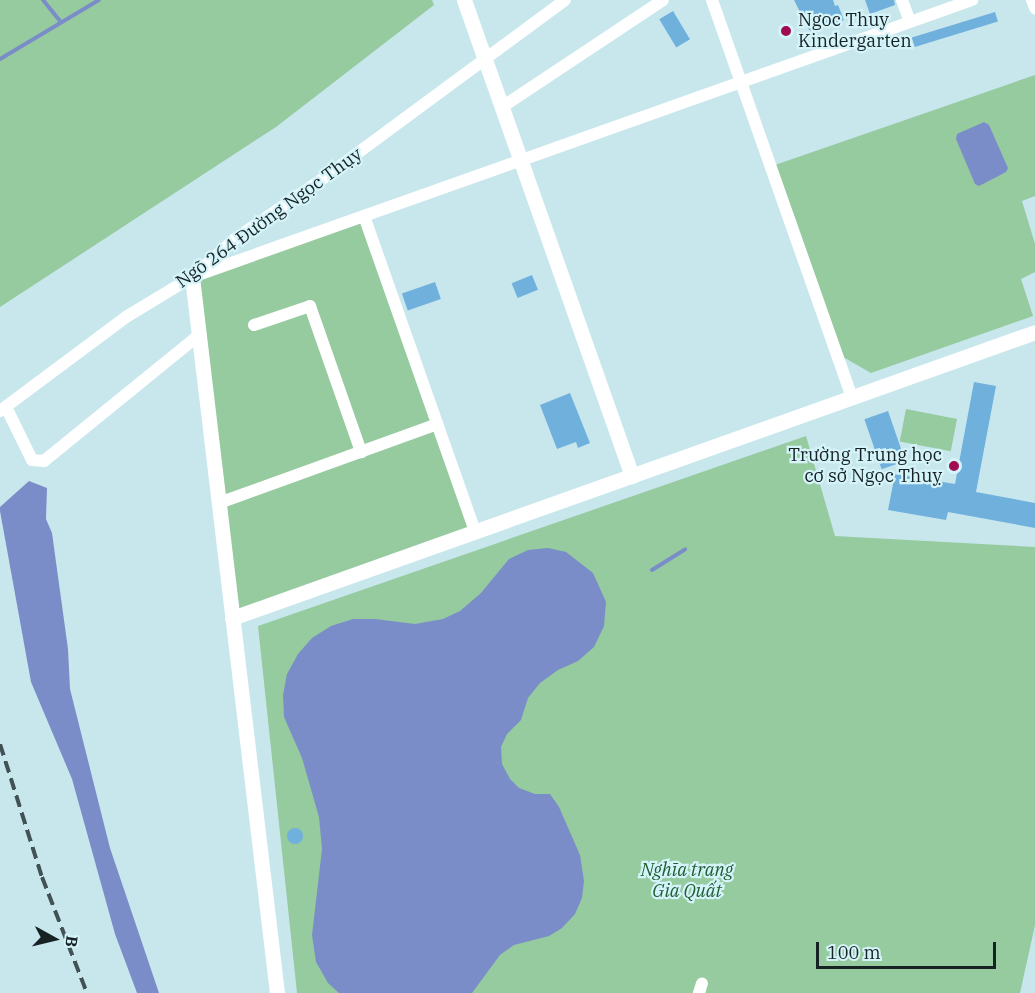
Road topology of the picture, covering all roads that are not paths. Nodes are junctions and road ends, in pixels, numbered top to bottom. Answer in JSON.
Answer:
{"nodes":[{"id":1,"x":464,"y":0,"type":"edge"},
{"id":2,"x":565,"y":0,"type":"edge"},
{"id":3,"x":663,"y":0,"type":"edge"},
{"id":4,"x":712,"y":0,"type":"edge"},
{"id":5,"x":902,"y":0,"type":"edge"},
{"id":6,"x":972,"y":0,"type":"edge"},
{"id":7,"x":1032,"y":0,"type":"edge"},
{"id":8,"x":1035,"y":8,"type":"edge"},
{"id":9,"x":910,"y":22,"type":"junction"},
{"id":10,"x":485,"y":59,"type":"junction"},
{"id":11,"x":741,"y":82,"type":"junction"},
{"id":12,"x":502,"y":108,"type":"junction"},
{"id":13,"x":521,"y":160,"type":"junction"},
{"id":14,"x":364,"y":216,"type":"junction"},
{"id":15,"x":192,"y":277,"type":"junction"},
{"id":16,"x":254,"y":325,"type":"dead end"},
{"id":17,"x":1035,"y":332,"type":"edge"},
{"id":18,"x":199,"y":335,"type":"junction"},
{"id":19,"x":852,"y":397,"type":"junction"},
{"id":20,"x":3,"y":409,"type":"edge"},
{"id":21,"x":437,"y":424,"type":"junction"},
{"id":22,"x":361,"y":452,"type":"junction"},
{"id":23,"x":632,"y":476,"type":"junction"},
{"id":24,"x":219,"y":503,"type":"junction"},
{"id":25,"x":475,"y":531,"type":"junction"},
{"id":26,"x":232,"y":618,"type":"junction"},
{"id":27,"x":277,"y":993,"type":"edge"}],
"edges":[{"from":1,"to":10,"type":"street"},
{"from":2,"to":10,"type":"street","name":"Ngõ 264 Đường Ngọc Thụy"},
{"from":3,"to":12,"type":"street"},
{"from":4,"to":11,"type":"street"},
{"from":5,"to":9,"type":"street"},
{"from":6,"to":9,"type":"street"},
{"from":7,"to":8,"type":"street"},
{"from":9,"to":11,"type":"street"},
{"from":10,"to":12,"type":"street"},
{"from":10,"to":15,"type":"street","name":"Ngõ 264 Đường Ngọc Thụy"},
{"from":11,"to":13,"type":"street"},
{"from":11,"to":19,"type":"street"},
{"from":12,"to":13,"type":"street"},
{"from":13,"to":14,"type":"street"},
{"from":13,"to":23,"type":"street"},
{"from":14,"to":15,"type":"street"},
{"from":14,"to":21,"type":"street"},
{"from":15,"to":18,"type":"street"},
{"from":15,"to":20,"type":"street","name":"Ngõ 264 Đường Ngọc Thụy"},
{"from":16,"to":22,"type":"street"},
{"from":17,"to":19,"type":"street"},
{"from":18,"to":20,"type":"street"},
{"from":18,"to":24,"type":"street"},
{"from":19,"to":23,"type":"street"},
{"from":21,"to":22,"type":"street"},
{"from":21,"to":25,"type":"street"},
{"from":22,"to":24,"type":"street"},
{"from":23,"to":25,"type":"street"},
{"from":24,"to":26,"type":"street"},
{"from":25,"to":26,"type":"street"},
{"from":26,"to":27,"type":"street"}]}
